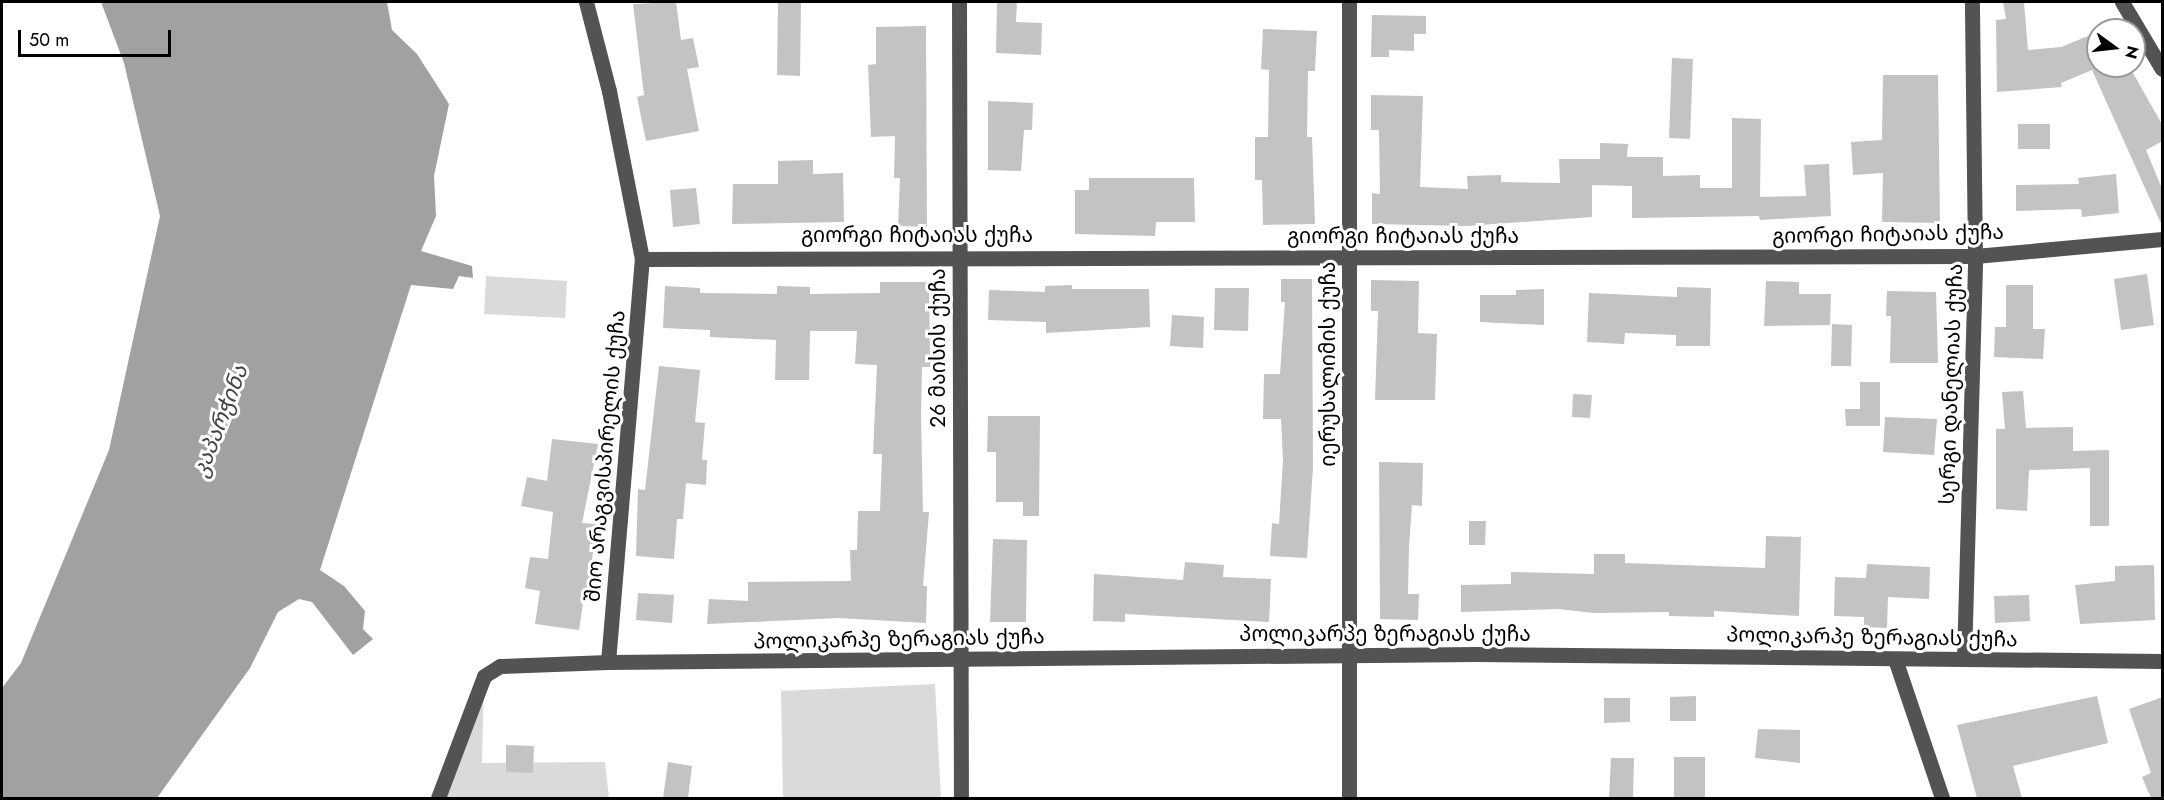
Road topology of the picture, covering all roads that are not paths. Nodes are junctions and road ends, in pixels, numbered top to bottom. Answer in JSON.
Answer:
{"nodes":[{"id":1,"x":586,"y":2,"type":"edge"},
{"id":2,"x":959,"y":2,"type":"edge"},
{"id":3,"x":1348,"y":2,"type":"edge"},
{"id":4,"x":1972,"y":2,"type":"edge"},
{"id":5,"x":2122,"y":2,"type":"edge"},
{"id":6,"x":2163,"y":69,"type":"edge"},
{"id":7,"x":2163,"y":239,"type":"edge"},
{"id":8,"x":959,"y":255,"type":"junction"},
{"id":9,"x":1975,"y":256,"type":"junction"},
{"id":10,"x":1348,"y":257,"type":"junction"},
{"id":11,"x":642,"y":259,"type":"junction"},
{"id":12,"x":1349,"y":655,"type":"junction"},
{"id":13,"x":959,"y":659,"type":"junction"},
{"id":14,"x":1895,"y":659,"type":"junction"},
{"id":15,"x":1964,"y":659,"type":"junction"},
{"id":16,"x":2163,"y":661,"type":"edge"},
{"id":17,"x":608,"y":662,"type":"junction"},
{"id":18,"x":438,"y":798,"type":"edge"},
{"id":19,"x":961,"y":798,"type":"edge"},
{"id":20,"x":1349,"y":798,"type":"edge"},
{"id":21,"x":1942,"y":798,"type":"edge"}],
"edges":[{"from":1,"to":11,"type":"street","name":"შიო არაგვისპირელის ქუჩა"},
{"from":2,"to":8,"type":"street","name":"26 მაისის ქუჩა"},
{"from":3,"to":10,"type":"street","name":"იერუსალიმის ქუჩა"},
{"from":4,"to":9,"type":"street","name":"სერგი დანელიას ქუჩა"},
{"from":5,"to":6,"type":"street"},
{"from":7,"to":9,"type":"street","name":"გიორგი ჩიტაიას ქუჩა"},
{"from":8,"to":10,"type":"street","name":"გიორგი ჩიტაიას ქუჩა"},
{"from":8,"to":11,"type":"street","name":"გიორგი ჩიტაიას ქუჩა"},
{"from":8,"to":13,"type":"street","name":"26 მაისის ქუჩა"},
{"from":9,"to":10,"type":"street","name":"გიორგი ჩიტაიას ქუჩა"},
{"from":9,"to":15,"type":"street","name":"სერგი დანელიას ქუჩა"},
{"from":10,"to":12,"type":"street","name":"იერუსალიმის ქუჩა"},
{"from":11,"to":17,"type":"street","name":"შიო არაგვისპირელის ქუჩა"},
{"from":12,"to":13,"type":"street","name":"პოლიკარპე ზერაგიას ქუჩა"},
{"from":12,"to":14,"type":"street","name":"პოლიკარპე ზერაგიას ქუჩა"},
{"from":12,"to":20,"type":"street","name":"იერუსალიმის ქუჩა"},
{"from":13,"to":17,"type":"street","name":"პოლიკარპე ზერაგიას ქუჩა"},
{"from":13,"to":19,"type":"street","name":"26 მაისის ქუჩა"},
{"from":14,"to":15,"type":"street","name":"პოლიკარპე ზერაგიას ქუჩა"},
{"from":14,"to":21,"type":"street"},
{"from":15,"to":16,"type":"street","name":"პოლიკარპე ზერაგიას ქუჩა"},
{"from":17,"to":18,"type":"street"}]}
